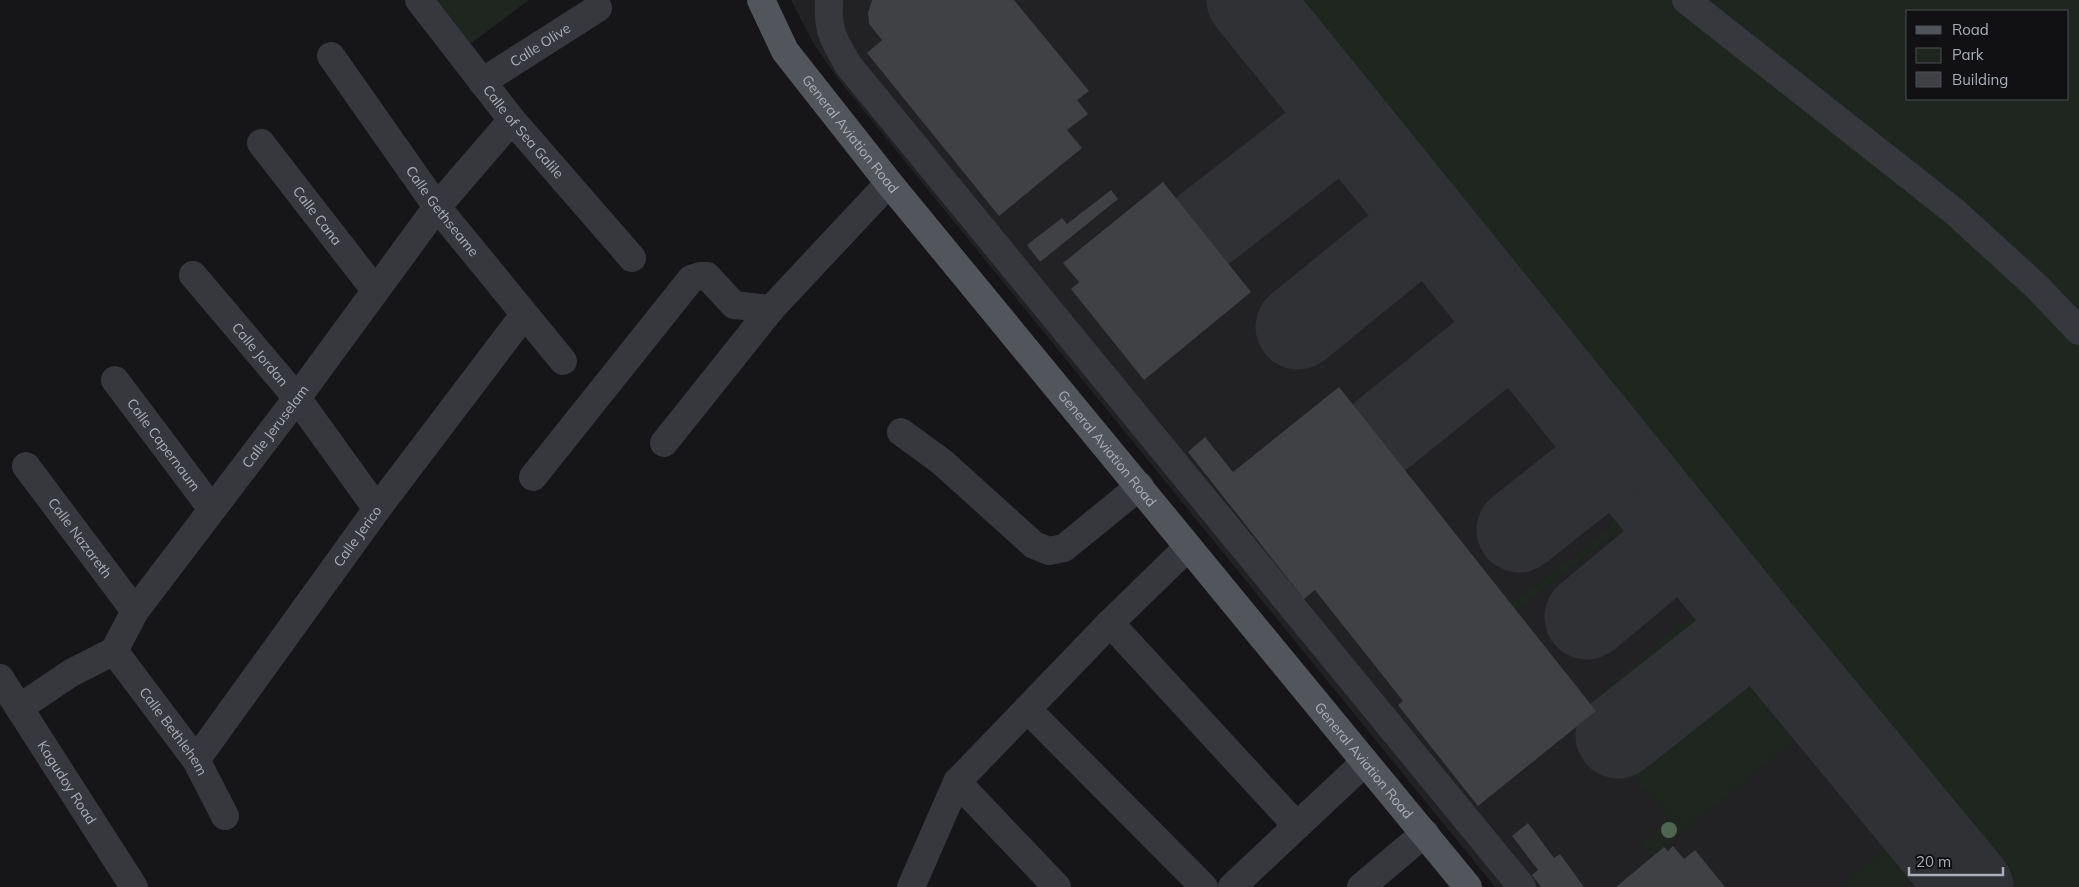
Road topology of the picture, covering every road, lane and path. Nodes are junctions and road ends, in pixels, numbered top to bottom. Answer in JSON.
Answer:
{"nodes":[{"id":1,"x":420,"y":0,"type":"edge"},
{"id":2,"x":761,"y":0,"type":"edge"},
{"id":3,"x":829,"y":0,"type":"edge"},
{"id":4,"x":1686,"y":0,"type":"edge"},
{"id":5,"x":598,"y":8,"type":"dead end"},
{"id":6,"x":331,"y":56,"type":"dead end"},
{"id":7,"x":482,"y":82,"type":"junction"},
{"id":8,"x":512,"y":120,"type":"junction"},
{"id":9,"x":261,"y":143,"type":"dead end"},
{"id":10,"x":889,"y":183,"type":"junction"},
{"id":11,"x":437,"y":206,"type":"junction"},
{"id":12,"x":632,"y":258,"type":"dead end"},
{"id":13,"x":193,"y":275,"type":"dead end"},
{"id":14,"x":375,"y":290,"type":"junction"},
{"id":15,"x":771,"y":310,"type":"junction"},
{"id":16,"x":524,"y":315,"type":"junction"},
{"id":17,"x":2079,"y":331,"type":"edge"},
{"id":18,"x":563,"y":361,"type":"dead end"},
{"id":19,"x":116,"y":380,"type":"dead end"},
{"id":20,"x":297,"y":398,"type":"junction"},
{"id":21,"x":901,"y":432,"type":"dead end"},
{"id":22,"x":664,"y":443,"type":"dead end"},
{"id":23,"x":26,"y":466,"type":"dead end"},
{"id":24,"x":533,"y":477,"type":"dead end"},
{"id":25,"x":1140,"y":486,"type":"junction"},
{"id":26,"x":212,"y":509,"type":"junction"},
{"id":27,"x":377,"y":509,"type":"junction"},
{"id":28,"x":1187,"y":548,"type":"junction"},
{"id":29,"x":135,"y":610,"type":"junction"},
{"id":30,"x":1110,"y":623,"type":"junction"},
{"id":31,"x":114,"y":651,"type":"junction"},
{"id":32,"x":0,"y":678,"type":"edge"},
{"id":33,"x":19,"y":708,"type":"junction"},
{"id":34,"x":1027,"y":709,"type":"junction"},
{"id":35,"x":196,"y":760,"type":"junction"},
{"id":36,"x":1365,"y":762,"type":"junction"},
{"id":37,"x":957,"y":782,"type":"junction"},
{"id":38,"x":225,"y":816,"type":"dead end"},
{"id":39,"x":1297,"y":826,"type":"junction"},
{"id":40,"x":1425,"y":833,"type":"junction"},
{"id":41,"x":134,"y":887,"type":"edge"},
{"id":42,"x":911,"y":887,"type":"edge"},
{"id":43,"x":1057,"y":887,"type":"edge"},
{"id":44,"x":1204,"y":887,"type":"edge"},
{"id":45,"x":1232,"y":887,"type":"edge"},
{"id":46,"x":1361,"y":887,"type":"edge"},
{"id":47,"x":1468,"y":887,"type":"edge"},
{"id":48,"x":1522,"y":887,"type":"edge"}],
"edges":[{"from":1,"to":7,"type":"street","name":"Calle of Sea Galile"},
{"from":2,"to":10,"type":"main road","name":"General Aviation Road"},
{"from":3,"to":48,"type":"street"},
{"from":4,"to":17,"type":"street"},
{"from":5,"to":7,"type":"street","name":"Calle Olive"},
{"from":6,"to":11,"type":"street","name":"Calle Gethseame"},
{"from":7,"to":8,"type":"street","name":"Calle of Sea Galile"},
{"from":8,"to":11,"type":"street","name":"Calle Jeruselam"},
{"from":8,"to":12,"type":"street","name":"Calle of Sea Galile"},
{"from":9,"to":14,"type":"street","name":"Calle Cana"},
{"from":10,"to":15,"type":"street"},
{"from":10,"to":25,"type":"main road","name":"General Aviation Road"},
{"from":11,"to":14,"type":"street","name":"Calle Jeruselam"},
{"from":11,"to":16,"type":"street","name":"Calle Gethseame"},
{"from":13,"to":20,"type":"street","name":"Calle Jordan"},
{"from":14,"to":20,"type":"street","name":"Calle Jeruselam"},
{"from":15,"to":22,"type":"street"},
{"from":15,"to":24,"type":"street"},
{"from":16,"to":18,"type":"street","name":"Calle Gethseame"},
{"from":16,"to":27,"type":"street","name":"Calle Jerico"},
{"from":19,"to":26,"type":"street","name":"Calle Capernaum"},
{"from":20,"to":26,"type":"street","name":"Calle Jeruselam"},
{"from":20,"to":27,"type":"street","name":"Calle Jordan"},
{"from":21,"to":25,"type":"street"},
{"from":23,"to":29,"type":"street","name":"Calle Nazareth"},
{"from":25,"to":28,"type":"main road","name":"General Aviation Road"},
{"from":26,"to":29,"type":"street","name":"Calle Jeruselam"},
{"from":27,"to":35,"type":"street","name":"Calle Jerico"},
{"from":28,"to":30,"type":"street"},
{"from":28,"to":36,"type":"main road","name":"General Aviation Road"},
{"from":29,"to":31,"type":"street","name":"Calle Jeruselam"},
{"from":30,"to":34,"type":"street"},
{"from":30,"to":39,"type":"street"},
{"from":31,"to":33,"type":"street"},
{"from":31,"to":35,"type":"street","name":"Calle Bethlehem"},
{"from":32,"to":33,"type":"street","name":"Kagudoy Road"},
{"from":33,"to":41,"type":"street","name":"Kagudoy Road"},
{"from":34,"to":37,"type":"street"},
{"from":34,"to":44,"type":"street"},
{"from":35,"to":38,"type":"street","name":"Calle Bethlehem"},
{"from":36,"to":39,"type":"street"},
{"from":36,"to":40,"type":"main road","name":"General Aviation Road"},
{"from":37,"to":42,"type":"street"},
{"from":37,"to":43,"type":"street"},
{"from":39,"to":45,"type":"street"},
{"from":40,"to":46,"type":"street"},
{"from":40,"to":47,"type":"main road","name":"General Aviation Road"}]}
